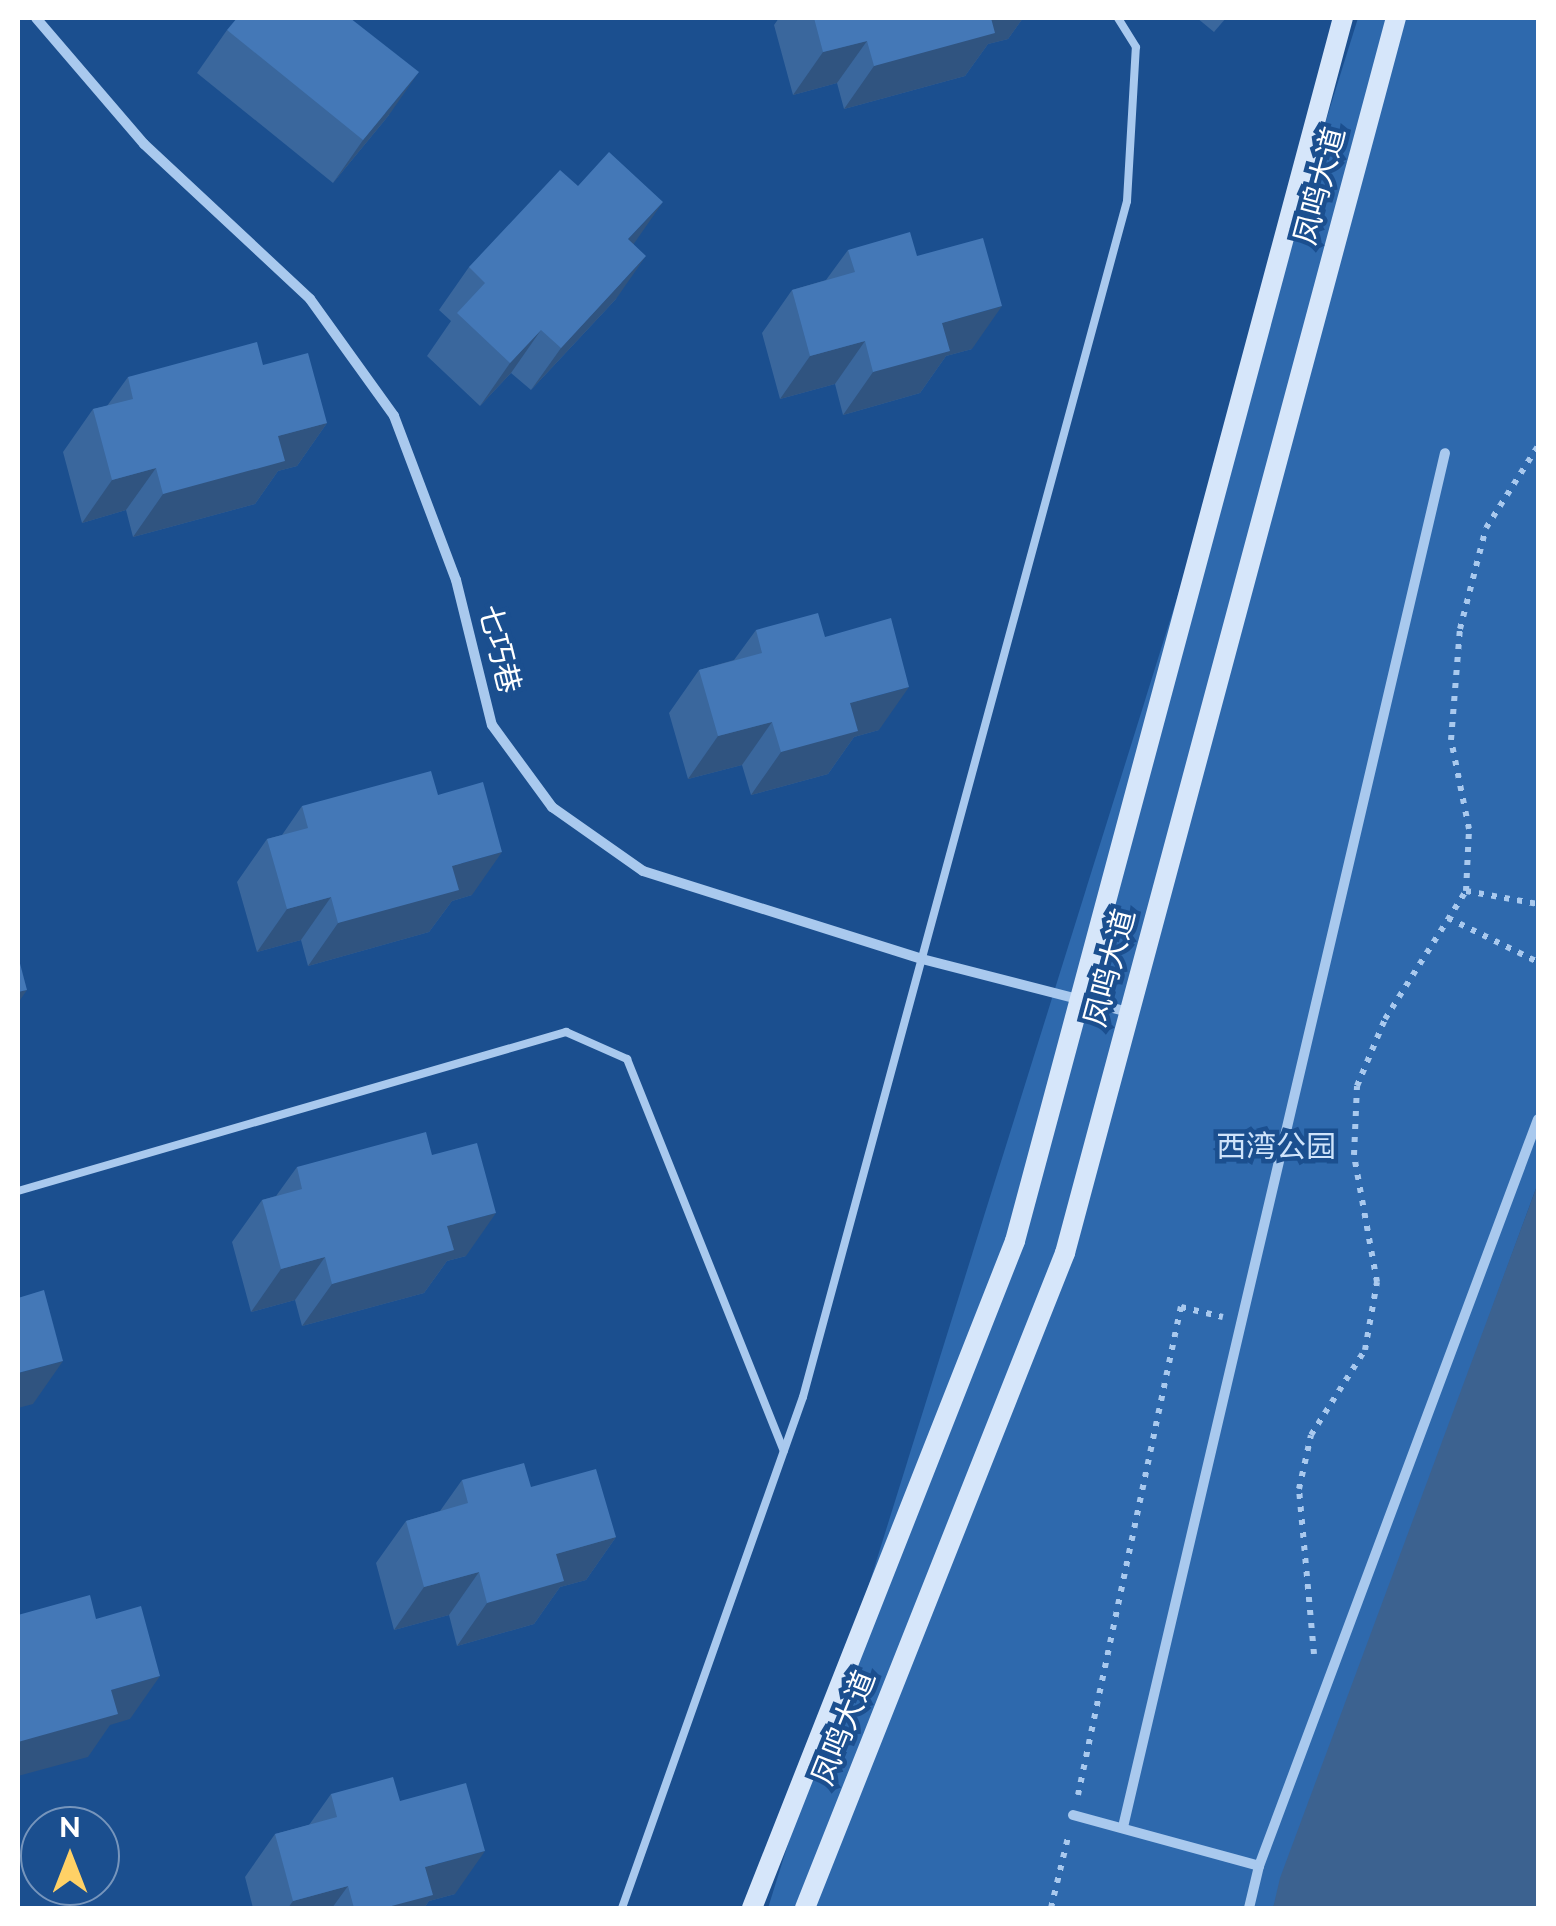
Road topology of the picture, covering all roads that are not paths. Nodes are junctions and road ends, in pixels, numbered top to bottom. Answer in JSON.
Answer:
{"nodes":[{"id":1,"x":36,"y":18,"type":"edge"},
{"id":2,"x":1118,"y":18,"type":"edge"},
{"id":3,"x":1343,"y":18,"type":"edge"},
{"id":4,"x":1396,"y":18,"type":"edge"},
{"id":5,"x":1445,"y":454,"type":"dead end"},
{"id":6,"x":922,"y":960,"type":"junction"},
{"id":7,"x":1080,"y":1000,"type":"junction"},
{"id":8,"x":1129,"y":1012,"type":"junction"},
{"id":9,"x":1538,"y":1119,"type":"edge"},
{"id":10,"x":18,"y":1191,"type":"edge"},
{"id":11,"x":784,"y":1451,"type":"junction"},
{"id":12,"x":1073,"y":1815,"type":"road end"},
{"id":13,"x":1123,"y":1828,"type":"junction"},
{"id":14,"x":1258,"y":1866,"type":"junction"},
{"id":15,"x":622,"y":1908,"type":"edge"},
{"id":16,"x":752,"y":1908,"type":"edge"},
{"id":17,"x":805,"y":1908,"type":"edge"},
{"id":18,"x":1249,"y":1908,"type":"edge"}],
"edges":[{"from":1,"to":6,"type":"street","name":"七巧巷"},
{"from":2,"to":6,"type":"lane"},
{"from":3,"to":7,"type":"main road","name":"凤鸣大道"},
{"from":4,"to":8,"type":"main road","name":"凤鸣大道"},
{"from":5,"to":13,"type":"street"},
{"from":6,"to":7,"type":"street","name":"七巧巷"},
{"from":6,"to":11,"type":"lane"},
{"from":7,"to":8,"type":"street","name":"七巧巷"},
{"from":7,"to":16,"type":"main road","name":"凤鸣大道"},
{"from":8,"to":17,"type":"main road","name":"凤鸣大道"},
{"from":9,"to":14,"type":"street"},
{"from":10,"to":11,"type":"lane"},
{"from":11,"to":15,"type":"lane"},
{"from":12,"to":13,"type":"street"},
{"from":13,"to":14,"type":"street"},
{"from":14,"to":18,"type":"street"}]}
